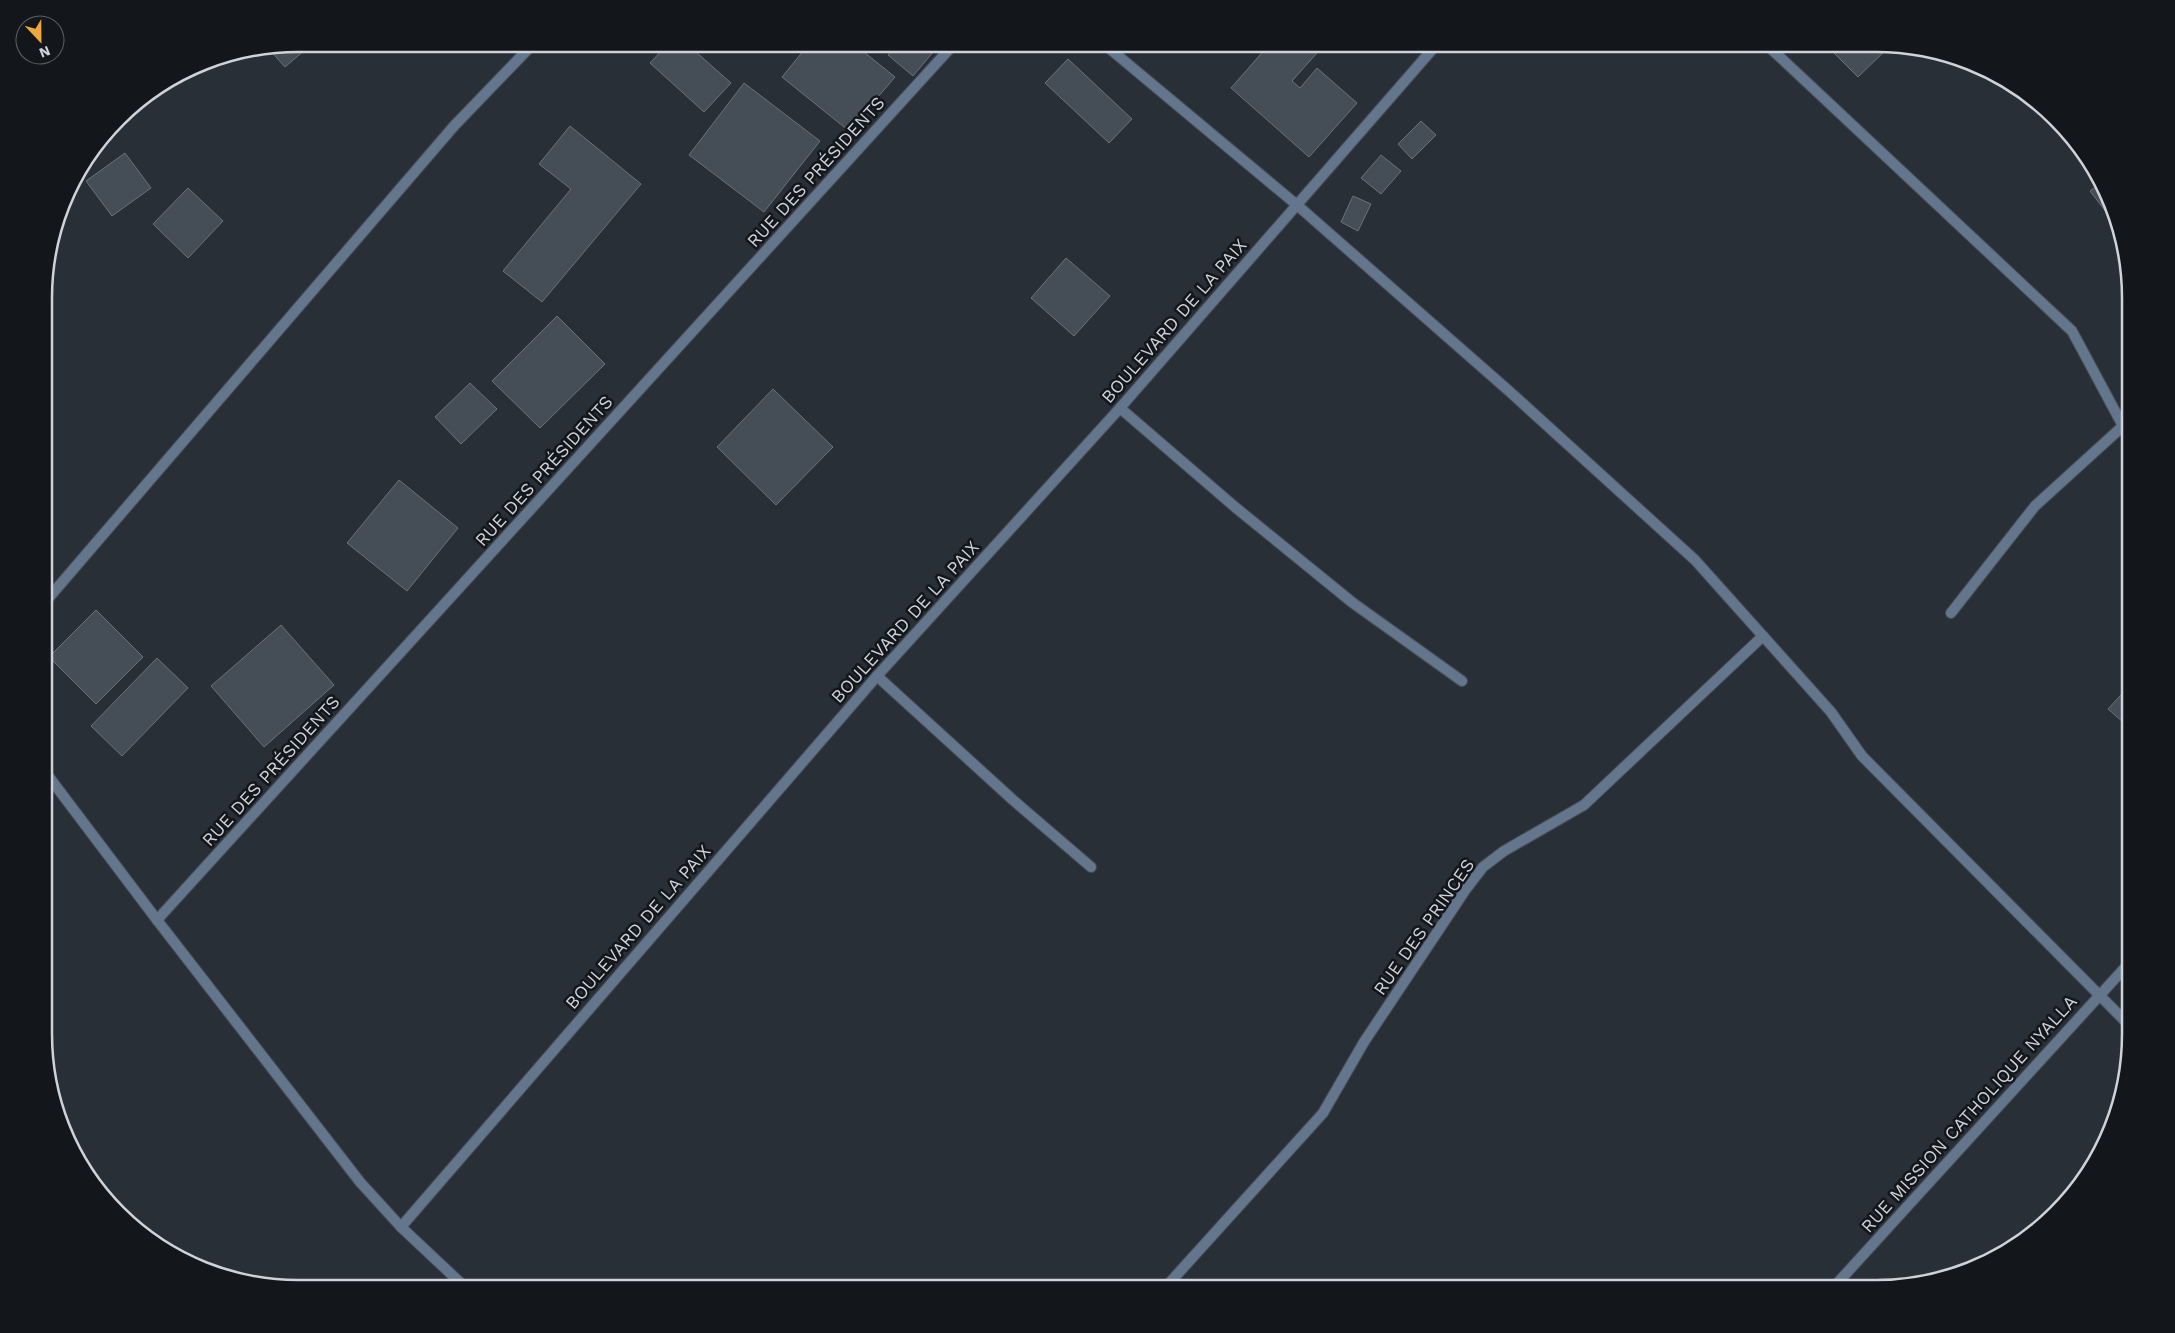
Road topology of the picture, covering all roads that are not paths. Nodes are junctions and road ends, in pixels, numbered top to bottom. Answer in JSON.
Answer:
{"nodes":[{"id":1,"x":525,"y":52,"type":"edge"},
{"id":2,"x":947,"y":52,"type":"edge"},
{"id":3,"x":1114,"y":52,"type":"edge"},
{"id":4,"x":1430,"y":52,"type":"edge"},
{"id":5,"x":1775,"y":52,"type":"edge"},
{"id":6,"x":1297,"y":205,"type":"junction"},
{"id":7,"x":1120,"y":408,"type":"junction"},
{"id":8,"x":2122,"y":424,"type":"edge"},
{"id":9,"x":2122,"y":427,"type":"edge"},
{"id":10,"x":52,"y":594,"type":"edge"},
{"id":11,"x":1951,"y":613,"type":"dead end"},
{"id":12,"x":1763,"y":636,"type":"junction"},
{"id":13,"x":877,"y":676,"type":"junction"},
{"id":14,"x":1462,"y":681,"type":"dead end"},
{"id":15,"x":52,"y":781,"type":"edge"},
{"id":16,"x":1091,"y":867,"type":"dead end"},
{"id":17,"x":157,"y":920,"type":"junction"},
{"id":18,"x":2122,"y":971,"type":"edge"},
{"id":19,"x":2099,"y":996,"type":"junction"},
{"id":20,"x":2122,"y":1018,"type":"edge"},
{"id":21,"x":401,"y":1227,"type":"junction"},
{"id":22,"x":457,"y":1280,"type":"edge"},
{"id":23,"x":1172,"y":1280,"type":"edge"},
{"id":24,"x":1840,"y":1280,"type":"edge"}],
"edges":[{"from":1,"to":10,"type":"street"},
{"from":2,"to":17,"type":"street","name":"RUE DES PRÉSIDENTS"},
{"from":3,"to":6,"type":"street"},
{"from":4,"to":6,"type":"street","name":"BOULEVARD DE LA PAIX"},
{"from":5,"to":8,"type":"street"},
{"from":6,"to":7,"type":"street","name":"BOULEVARD DE LA PAIX"},
{"from":6,"to":12,"type":"street"},
{"from":7,"to":13,"type":"street","name":"BOULEVARD DE LA PAIX"},
{"from":7,"to":14,"type":"street"},
{"from":9,"to":11,"type":"street"},
{"from":12,"to":19,"type":"street"},
{"from":12,"to":23,"type":"street","name":"RUE DES PRINCES"},
{"from":13,"to":16,"type":"street"},
{"from":13,"to":21,"type":"street","name":"BOULEVARD DE LA PAIX"},
{"from":15,"to":17,"type":"street"},
{"from":17,"to":21,"type":"street"},
{"from":18,"to":19,"type":"street","name":"RUE MISSION CATHOLIQUE NYALLA"},
{"from":19,"to":20,"type":"street"},
{"from":19,"to":24,"type":"street","name":"RUE MISSION CATHOLIQUE NYALLA"},
{"from":21,"to":22,"type":"street"}]}
